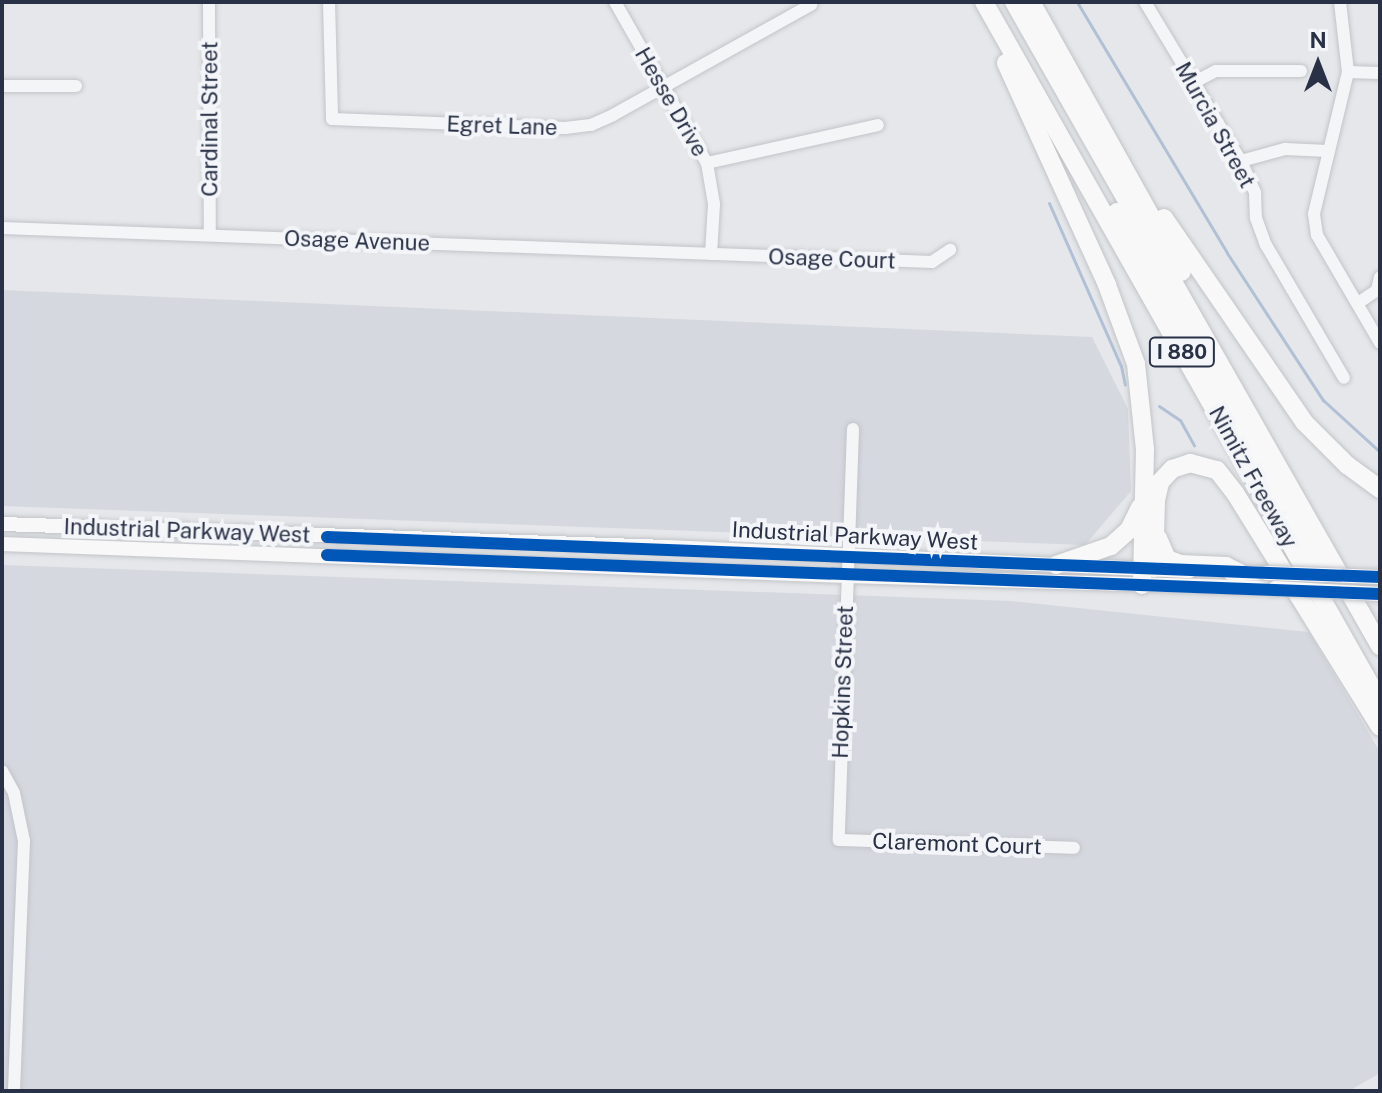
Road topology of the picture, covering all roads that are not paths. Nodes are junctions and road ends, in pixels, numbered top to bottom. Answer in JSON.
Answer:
{"nodes":[{"id":1,"x":209,"y":2,"type":"edge"},
{"id":2,"x":329,"y":2,"type":"edge"},
{"id":3,"x":615,"y":2,"type":"edge"},
{"id":4,"x":982,"y":2,"type":"edge"},
{"id":5,"x":996,"y":2,"type":"edge"},
{"id":6,"x":1014,"y":2,"type":"edge"},
{"id":7,"x":1031,"y":2,"type":"edge"},
{"id":8,"x":1145,"y":2,"type":"edge"},
{"id":9,"x":1340,"y":2,"type":"edge"},
{"id":10,"x":811,"y":5,"type":"dead end"},
{"id":11,"x":1301,"y":71,"type":"dead end"},
{"id":12,"x":1348,"y":72,"type":"junction"},
{"id":13,"x":1380,"y":73,"type":"edge"},
{"id":14,"x":1193,"y":83,"type":"junction"},
{"id":15,"x":2,"y":86,"type":"edge"},
{"id":16,"x":76,"y":86,"type":"dead end"},
{"id":17,"x":663,"y":88,"type":"junction"},
{"id":18,"x":1100,"y":123,"type":"junction"},
{"id":19,"x":878,"y":125,"type":"dead end"},
{"id":20,"x":1328,"y":151,"type":"junction"},
{"id":21,"x":1241,"y":161,"type":"junction"},
{"id":22,"x":707,"y":163,"type":"junction"},
{"id":23,"x":2,"y":228,"type":"edge"},
{"id":24,"x":210,"y":235,"type":"junction"},
{"id":25,"x":950,"y":250,"type":"dead end"},
{"id":26,"x":711,"y":254,"type":"junction"},
{"id":27,"x":1380,"y":277,"type":"edge"},
{"id":28,"x":1358,"y":303,"type":"junction"},
{"id":29,"x":1380,"y":343,"type":"edge"},
{"id":30,"x":1344,"y":378,"type":"dead end"},
{"id":31,"x":853,"y":429,"type":"dead end"},
{"id":32,"x":1380,"y":489,"type":"edge"},
{"id":33,"x":1143,"y":500,"type":"junction"},
{"id":34,"x":2,"y":524,"type":"edge"},
{"id":35,"x":1155,"y":528,"type":"junction"},
{"id":36,"x":327,"y":537,"type":"junction"},
{"id":37,"x":2,"y":544,"type":"edge"},
{"id":38,"x":327,"y":555,"type":"junction"},
{"id":39,"x":847,"y":555,"type":"junction"},
{"id":40,"x":1056,"y":565,"type":"junction"},
{"id":41,"x":1240,"y":573,"type":"junction"},
{"id":42,"x":846,"y":576,"type":"junction"},
{"id":43,"x":1148,"y":577,"type":"junction"},
{"id":44,"x":1380,"y":577,"type":"edge"},
{"id":45,"x":1380,"y":594,"type":"edge"},
{"id":46,"x":1380,"y":623,"type":"edge"},
{"id":47,"x":1380,"y":646,"type":"edge"},
{"id":48,"x":1380,"y":677,"type":"edge"},
{"id":49,"x":1380,"y":702,"type":"edge"},
{"id":50,"x":1380,"y":727,"type":"edge"},
{"id":51,"x":2,"y":771,"type":"edge"},
{"id":52,"x":839,"y":840,"type":"joint"},
{"id":53,"x":1074,"y":848,"type":"dead end"},
{"id":54,"x":14,"y":1091,"type":"edge"}],
"edges":[{"from":1,"to":24,"type":"street","name":"Cardinal Street"},
{"from":2,"to":17,"type":"street","name":"Egret Lane"},
{"from":3,"to":17,"type":"street","name":"Hesse Drive"},
{"from":4,"to":33,"type":"highway"},
{"from":4,"to":49,"type":"highway","name":"Nimitz Freeway","number":"I 880"},
{"from":5,"to":48,"type":"highway","number":"I 880"},
{"from":6,"to":47,"type":"highway","number":"I 880"},
{"from":7,"to":18,"type":"highway","name":"Nimitz Freeway","number":"I 880"},
{"from":8,"to":14,"type":"street","name":"Murcia Street"},
{"from":9,"to":12,"type":"street"},
{"from":10,"to":17,"type":"street","name":"Egret Lane"},
{"from":11,"to":14,"type":"street"},
{"from":12,"to":13,"type":"street"},
{"from":12,"to":20,"type":"street"},
{"from":14,"to":21,"type":"street","name":"Murcia Street"},
{"from":15,"to":16,"type":"street"},
{"from":17,"to":22,"type":"street","name":"Hesse Drive"},
{"from":18,"to":32,"type":"highway"},
{"from":18,"to":46,"type":"highway","name":"Nimitz Freeway","number":"I 880"},
{"from":19,"to":22,"type":"street"},
{"from":20,"to":21,"type":"street"},
{"from":20,"to":28,"type":"street"},
{"from":21,"to":30,"type":"street","name":"Murcia Street"},
{"from":22,"to":26,"type":"street","name":"Hesse Drive"},
{"from":23,"to":24,"type":"street","name":"Osage Avenue"},
{"from":24,"to":26,"type":"street","name":"Osage Avenue"},
{"from":25,"to":26,"type":"street","name":"Osage Court"},
{"from":27,"to":28,"type":"street"},
{"from":28,"to":29,"type":"street"},
{"from":31,"to":39,"type":"street","name":"Hopkins Street"},
{"from":33,"to":40,"type":"highway"},
{"from":33,"to":43,"type":"highway"},
{"from":34,"to":36,"type":"main road","name":"Industrial Parkway West"},
{"from":35,"to":41,"type":"highway"},
{"from":35,"to":43,"type":"highway"},
{"from":35,"to":50,"type":"highway"},
{"from":36,"to":38,"type":"main road"},
{"from":36,"to":39,"type":"main road","name":"Industrial Parkway West"},
{"from":37,"to":38,"type":"main road","name":"Industrial Parkway West"},
{"from":38,"to":42,"type":"main road","name":"Industrial Parkway West"},
{"from":39,"to":40,"type":"main road","name":"Industrial Parkway West"},
{"from":39,"to":42,"type":"street","name":"Hopkins Street"},
{"from":40,"to":43,"type":"main road","name":"Industrial Parkway West"},
{"from":41,"to":43,"type":"main road","name":"Industrial Parkway West"},
{"from":41,"to":44,"type":"main road","name":"Industrial Parkway West","bridge":true},
{"from":42,"to":43,"type":"main road","name":"Industrial Parkway West"},
{"from":42,"to":52,"type":"street","name":"Hopkins Street"},
{"from":43,"to":45,"type":"main road","name":"Industrial Parkway West","bridge":true},
{"from":51,"to":54,"type":"street"},
{"from":52,"to":53,"type":"street","name":"Claremont Court"}]}
